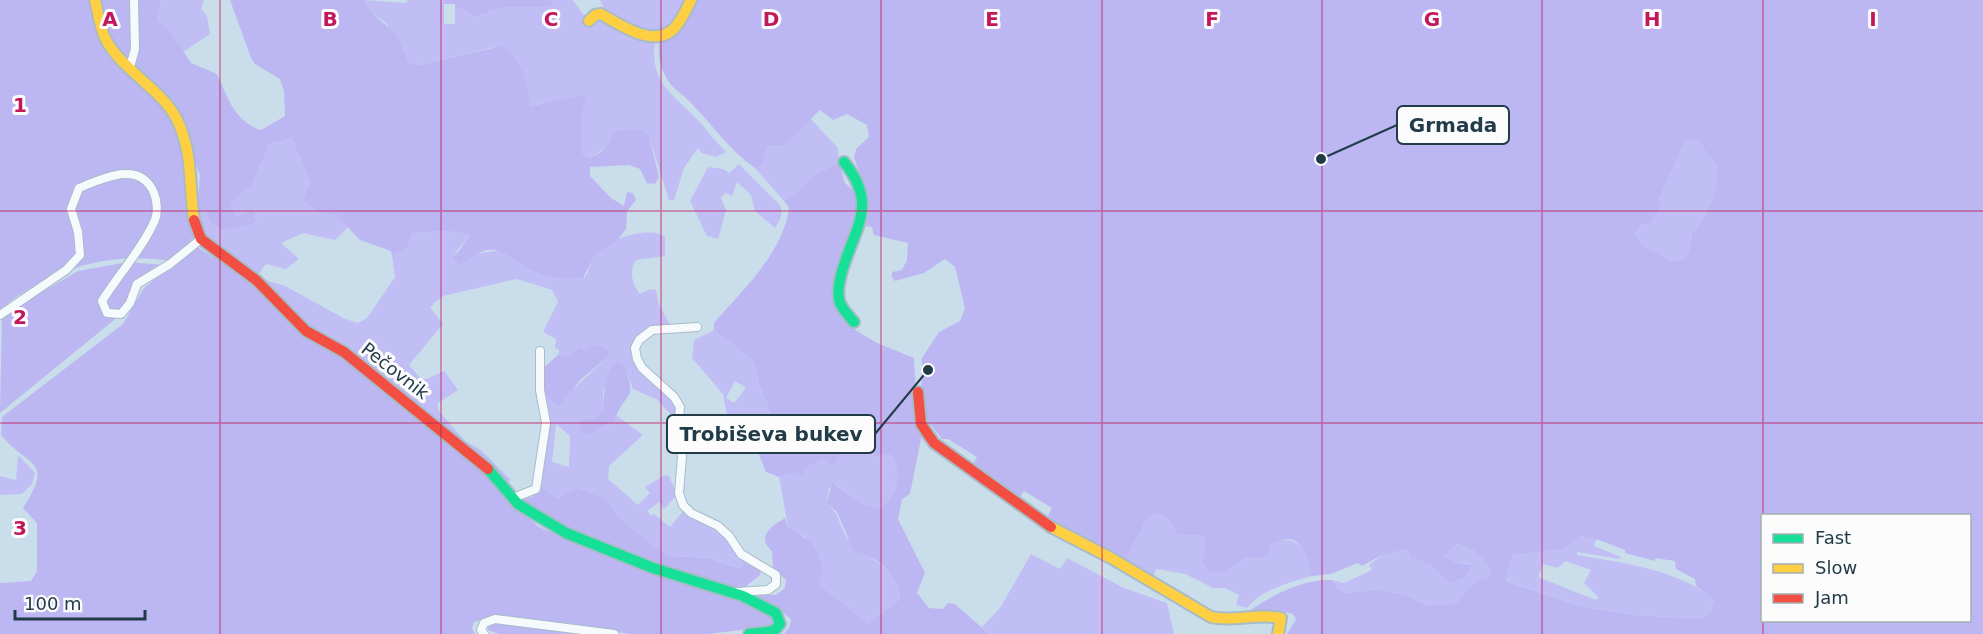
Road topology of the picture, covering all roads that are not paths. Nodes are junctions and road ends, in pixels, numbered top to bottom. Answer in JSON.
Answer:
{"nodes":[{"id":1,"x":95,"y":0,"type":"edge"},
{"id":2,"x":134,"y":0,"type":"edge"},
{"id":3,"x":691,"y":0,"type":"edge"},
{"id":4,"x":589,"y":21,"type":"dead end"},
{"id":5,"x":130,"y":67,"type":"junction"},
{"id":6,"x":843,"y":162,"type":"dead end"},
{"id":7,"x":201,"y":239,"type":"junction"},
{"id":8,"x":0,"y":315,"type":"edge"},
{"id":9,"x":854,"y":322,"type":"dead end"},
{"id":10,"x":697,"y":327,"type":"dead end"},
{"id":11,"x":540,"y":351,"type":"dead end"},
{"id":12,"x":918,"y":392,"type":"dead end"},
{"id":13,"x":513,"y":498,"type":"junction"},
{"id":14,"x":732,"y":592,"type":"junction"},
{"id":15,"x":484,"y":634,"type":"edge"},
{"id":16,"x":614,"y":634,"type":"edge"},
{"id":17,"x":749,"y":634,"type":"edge"},
{"id":18,"x":1278,"y":634,"type":"edge"}],
"edges":[{"from":1,"to":5,"type":"street"},
{"from":2,"to":5,"type":"street"},
{"from":3,"to":4,"type":"street"},
{"from":5,"to":7,"type":"street"},
{"from":6,"to":9,"type":"street"},
{"from":7,"to":8,"type":"street"},
{"from":7,"to":13,"type":"street","name":"Pečovnik"},
{"from":10,"to":14,"type":"street"},
{"from":11,"to":13,"type":"street"},
{"from":12,"to":18,"type":"street"},
{"from":13,"to":14,"type":"street","name":"Pečovnik"},
{"from":14,"to":17,"type":"street","name":"Pečovnik"},
{"from":15,"to":16,"type":"street"}]}
